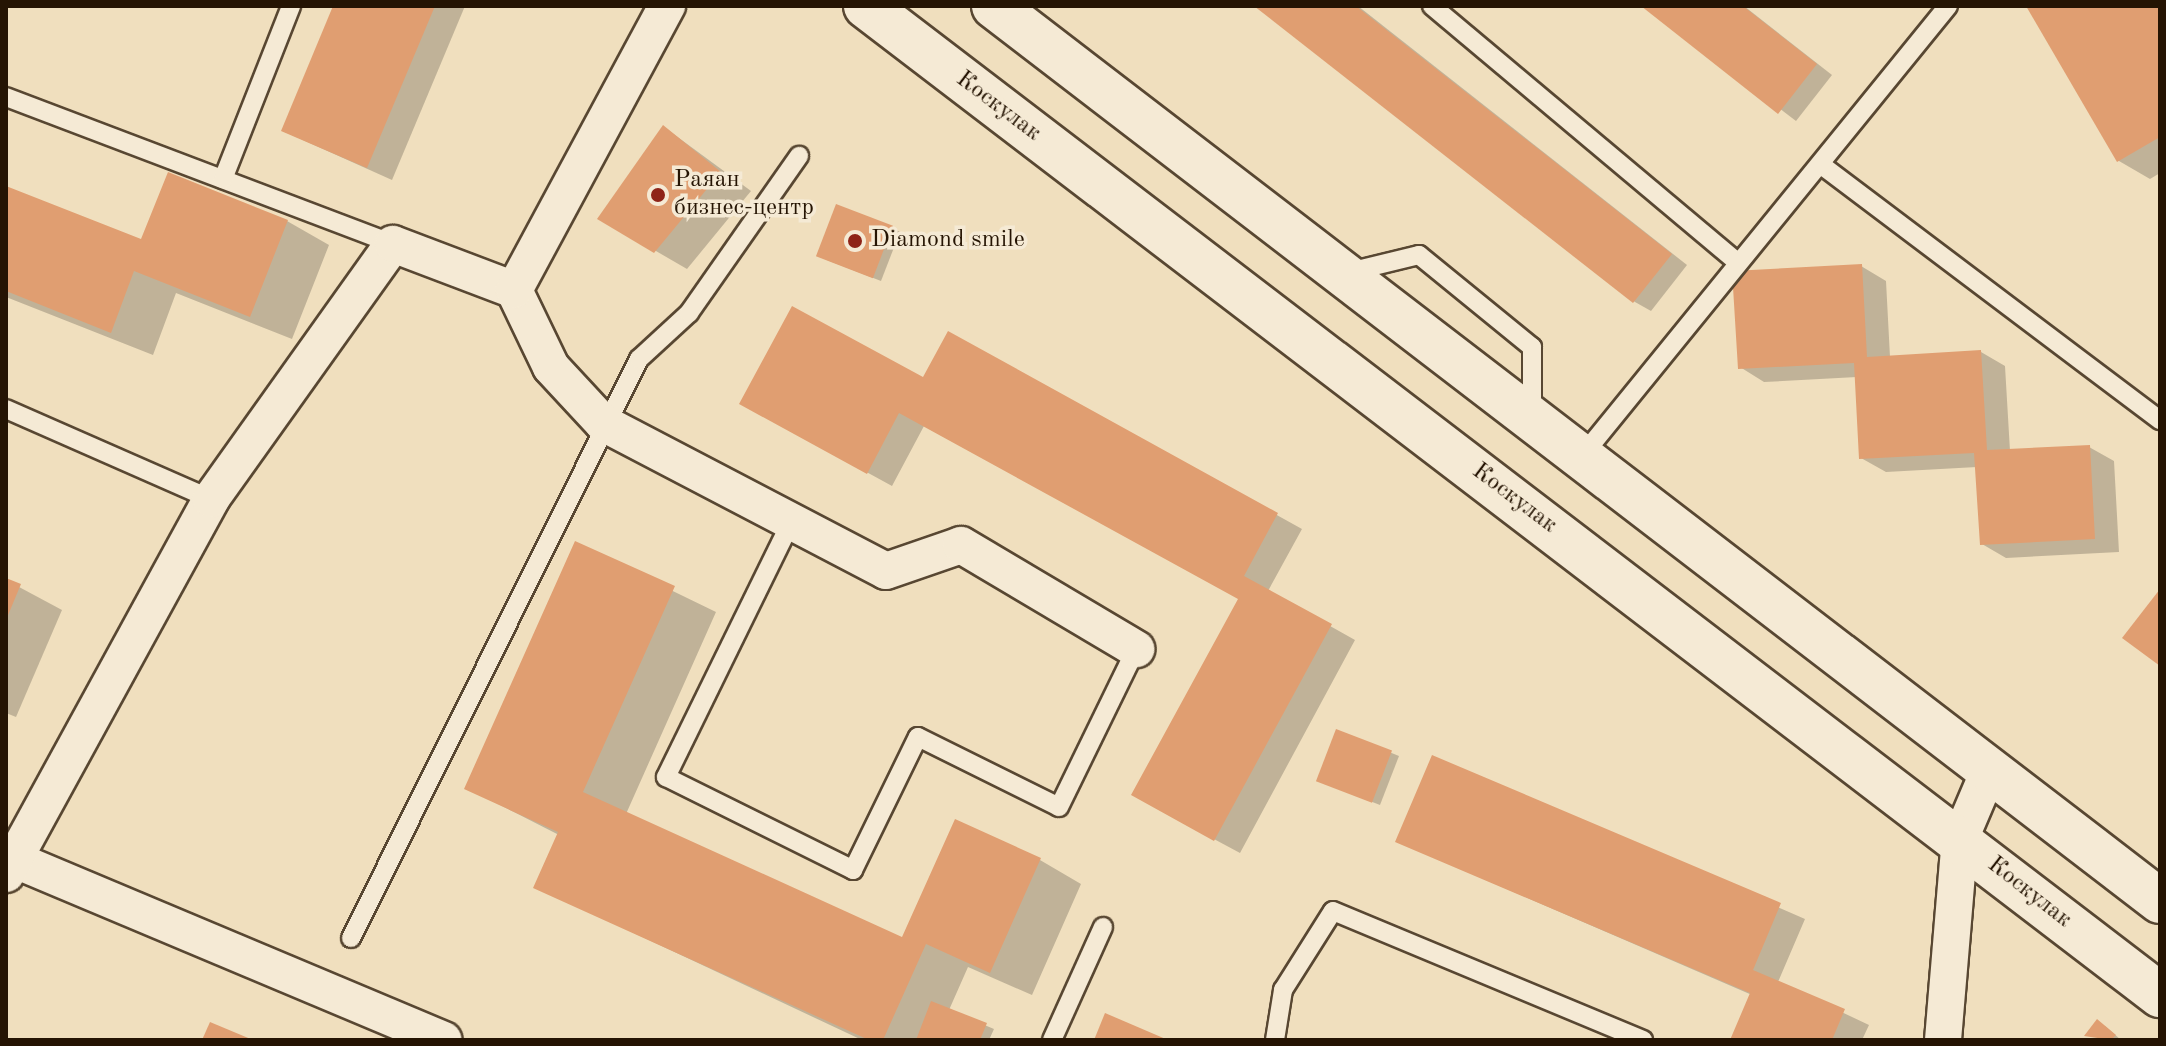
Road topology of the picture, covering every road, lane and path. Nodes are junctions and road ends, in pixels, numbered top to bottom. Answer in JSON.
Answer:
{"nodes":[{"id":1,"x":291,"y":6,"type":"edge"},
{"id":2,"x":667,"y":6,"type":"edge"},
{"id":3,"x":866,"y":6,"type":"edge"},
{"id":4,"x":994,"y":6,"type":"edge"},
{"id":5,"x":1432,"y":6,"type":"edge"},
{"id":6,"x":1948,"y":6,"type":"edge"},
{"id":7,"x":6,"y":97,"type":"edge"},
{"id":8,"x":799,"y":156,"type":"dead end"},
{"id":9,"x":1824,"y":167,"type":"junction"},
{"id":10,"x":223,"y":179,"type":"junction"},
{"id":11,"x":393,"y":244,"type":"junction"},
{"id":12,"x":1735,"y":260,"type":"junction"},
{"id":13,"x":1343,"y":274,"type":"junction"},
{"id":14,"x":514,"y":290,"type":"junction"},
{"id":15,"x":6,"y":409,"type":"edge"},
{"id":16,"x":1532,"y":418,"type":"junction"},
{"id":17,"x":2160,"y":420,"type":"edge"},
{"id":18,"x":603,"y":423,"type":"junction"},
{"id":19,"x":1582,"y":456,"type":"junction"},
{"id":20,"x":211,"y":499,"type":"junction"},
{"id":21,"x":790,"y":524,"type":"junction"},
{"id":22,"x":1136,"y":649,"type":"joint"},
{"id":23,"x":1988,"y":773,"type":"junction"},
{"id":24,"x":1960,"y":839,"type":"junction"},
{"id":25,"x":10,"y":866,"type":"edge"},
{"id":26,"x":2160,"y":901,"type":"edge"},
{"id":27,"x":1103,"y":927,"type":"dead end"},
{"id":28,"x":351,"y":938,"type":"dead end"},
{"id":29,"x":2160,"y":995,"type":"edge"},
{"id":30,"x":444,"y":1040,"type":"edge"},
{"id":31,"x":1052,"y":1040,"type":"edge"},
{"id":32,"x":1275,"y":1040,"type":"edge"},
{"id":33,"x":1643,"y":1040,"type":"edge"},
{"id":34,"x":1943,"y":1040,"type":"edge"}],
"edges":[{"from":1,"to":10,"type":"lane"},
{"from":2,"to":14,"type":"street"},
{"from":3,"to":24,"type":"street","name":"Коскулак"},
{"from":4,"to":13,"type":"street"},
{"from":5,"to":12,"type":"lane"},
{"from":6,"to":9,"type":"lane"},
{"from":7,"to":10,"type":"lane"},
{"from":8,"to":18,"type":"lane"},
{"from":9,"to":12,"type":"lane"},
{"from":9,"to":17,"type":"lane"},
{"from":10,"to":11,"type":"lane"},
{"from":11,"to":14,"type":"street"},
{"from":11,"to":20,"type":"street"},
{"from":12,"to":19,"type":"lane"},
{"from":13,"to":16,"type":"street"},
{"from":13,"to":16,"type":"lane"},
{"from":14,"to":18,"type":"street"},
{"from":15,"to":20,"type":"lane"},
{"from":16,"to":19,"type":"street"},
{"from":18,"to":21,"type":"street"},
{"from":18,"to":28,"type":"lane"},
{"from":19,"to":23,"type":"street"},
{"from":20,"to":25,"type":"street"},
{"from":21,"to":22,"type":"street"},
{"from":21,"to":22,"type":"lane"},
{"from":23,"to":24,"type":"street"},
{"from":23,"to":26,"type":"street"},
{"from":24,"to":29,"type":"street","name":"Коскулак"},
{"from":24,"to":34,"type":"street"},
{"from":25,"to":30,"type":"street"},
{"from":27,"to":31,"type":"lane"},
{"from":32,"to":33,"type":"lane"}]}
